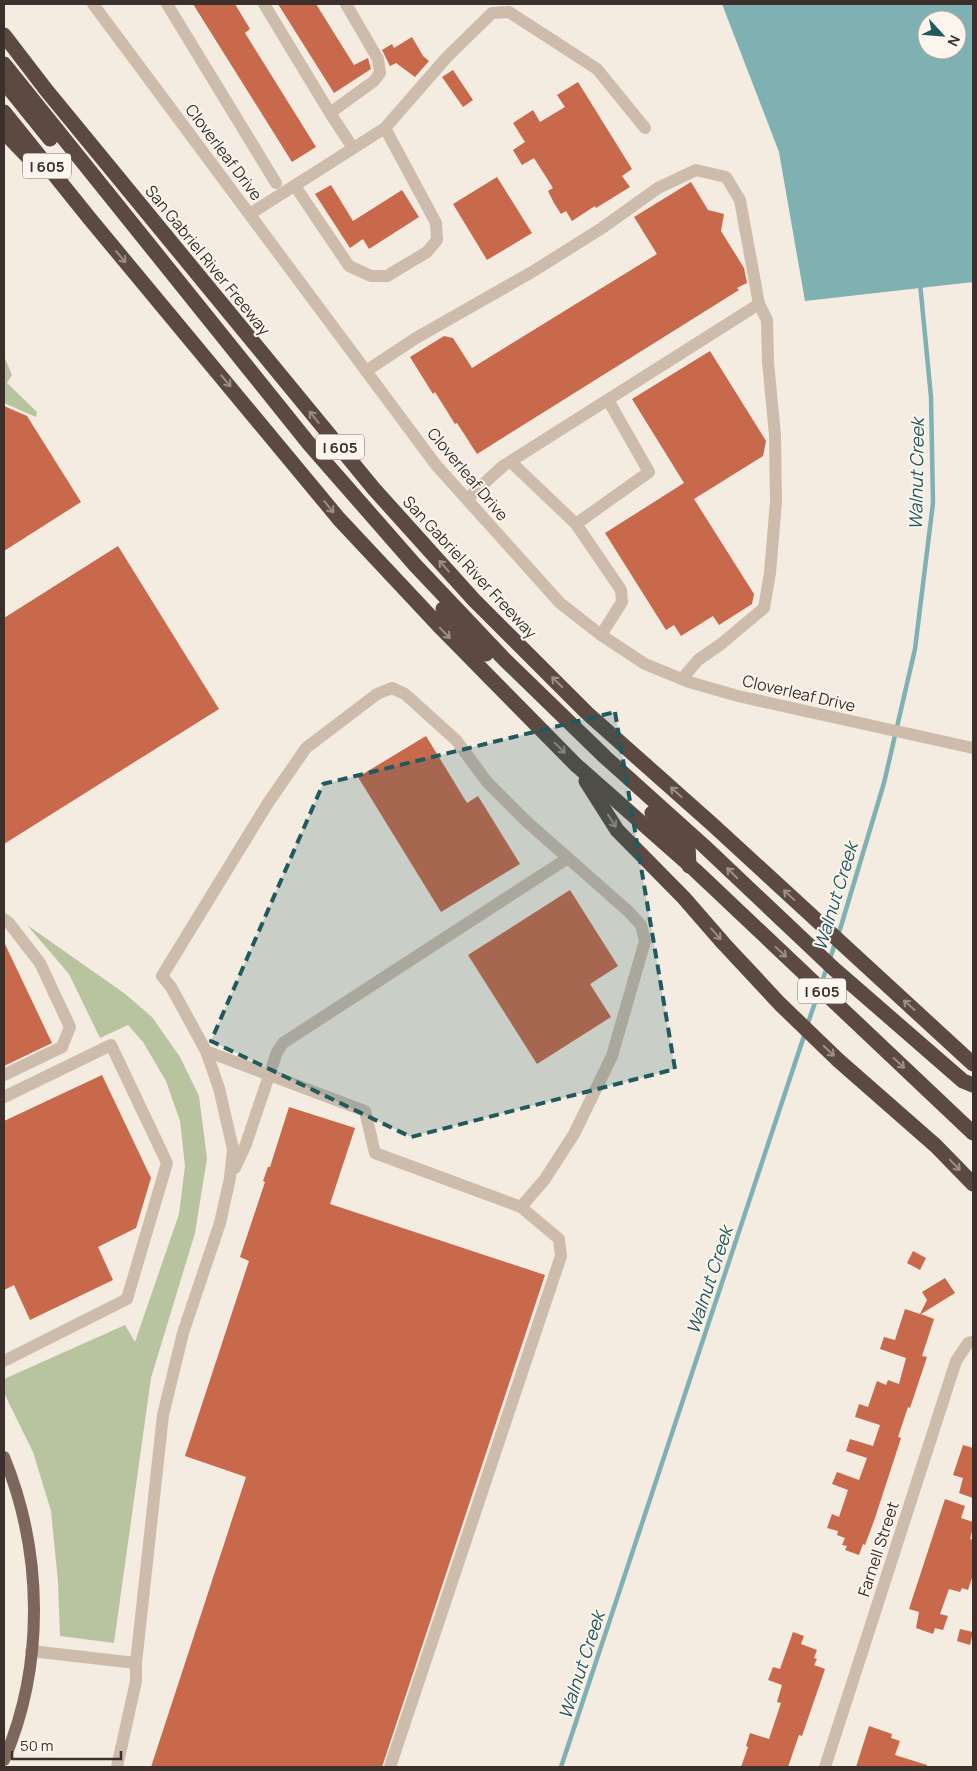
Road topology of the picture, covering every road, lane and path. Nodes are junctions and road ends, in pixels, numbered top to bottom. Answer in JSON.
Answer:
{"nodes":[{"id":1,"x":93,"y":4,"type":"edge"},
{"id":2,"x":167,"y":4,"type":"edge"},
{"id":3,"x":264,"y":4,"type":"edge"},
{"id":4,"x":346,"y":4,"type":"edge"},
{"id":5,"x":4,"y":35,"type":"edge"},
{"id":6,"x":4,"y":64,"type":"edge"},
{"id":7,"x":4,"y":82,"type":"edge"},
{"id":8,"x":4,"y":112,"type":"edge"},
{"id":9,"x":330,"y":113,"type":"junction"},
{"id":10,"x":384,"y":128,"type":"junction"},
{"id":11,"x":645,"y":128,"type":"dead end"},
{"id":12,"x":4,"y":132,"type":"edge"},
{"id":13,"x":353,"y":148,"type":"junction"},
{"id":14,"x":276,"y":183,"type":"dead end"},
{"id":15,"x":295,"y":186,"type":"junction"},
{"id":16,"x":250,"y":214,"type":"junction"},
{"id":17,"x":90,"y":220,"type":"junction"},
{"id":18,"x":759,"y":304,"type":"junction"},
{"id":19,"x":366,"y":371,"type":"junction"},
{"id":20,"x":608,"y":400,"type":"junction"},
{"id":21,"x":511,"y":462,"type":"junction"},
{"id":22,"x":467,"y":499,"type":"junction"},
{"id":23,"x":576,"y":524,"type":"junction"},
{"id":24,"x":601,"y":636,"type":"junction"},
{"id":25,"x":682,"y":679,"type":"junction"},
{"id":26,"x":973,"y":748,"type":"edge"},
{"id":27,"x":576,"y":765,"type":"junction"},
{"id":28,"x":568,"y":858,"type":"junction"},
{"id":29,"x":692,"y":868,"type":"junction"},
{"id":30,"x":4,"y":919,"type":"edge"},
{"id":31,"x":206,"y":1051,"type":"junction"},
{"id":32,"x":972,"y":1063,"type":"edge"},
{"id":33,"x":270,"y":1074,"type":"junction"},
{"id":34,"x":4,"y":1075,"type":"edge"},
{"id":35,"x":968,"y":1083,"type":"edge"},
{"id":36,"x":4,"y":1097,"type":"edge"},
{"id":37,"x":973,"y":1133,"type":"edge"},
{"id":38,"x":230,"y":1178,"type":"junction"},
{"id":39,"x":973,"y":1184,"type":"edge"},
{"id":40,"x":521,"y":1207,"type":"junction"},
{"id":41,"x":971,"y":1342,"type":"edge"},
{"id":42,"x":4,"y":1361,"type":"edge"},
{"id":43,"x":4,"y":1457,"type":"edge"},
{"id":44,"x":31,"y":1651,"type":"junction"},
{"id":45,"x":136,"y":1663,"type":"junction"},
{"id":46,"x":4,"y":1760,"type":"edge"},
{"id":47,"x":117,"y":1767,"type":"edge"},
{"id":48,"x":390,"y":1767,"type":"edge"},
{"id":49,"x":825,"y":1767,"type":"edge"}],
"edges":[{"from":1,"to":16,"type":"street","name":"Cloverleaf Drive"},
{"from":2,"to":14,"type":"street"},
{"from":3,"to":9,"type":"street"},
{"from":4,"to":9,"type":"street"},
{"from":32,"to":5,"type":"highway","name":"San Gabriel River Freeway","number":"I 605","one_way":true},
{"from":35,"to":6,"type":"highway","one_way":true},
{"from":7,"to":29,"type":"highway"},
{"from":8,"to":17,"type":"highway","number":"I 605"},
{"from":9,"to":13,"type":"street"},
{"from":10,"to":11,"type":"street"},
{"from":10,"to":13,"type":"street"},
{"from":10,"to":15,"type":"street"},
{"from":12,"to":17,"type":"highway"},
{"from":13,"to":15,"type":"street"},
{"from":15,"to":16,"type":"street"},
{"from":16,"to":19,"type":"street","name":"Cloverleaf Drive"},
{"from":17,"to":27,"type":"highway","number":"I 605","one_way":true},
{"from":18,"to":19,"type":"street"},
{"from":18,"to":20,"type":"street"},
{"from":18,"to":25,"type":"street"},
{"from":19,"to":22,"type":"street","name":"Cloverleaf Drive"},
{"from":20,"to":21,"type":"street"},
{"from":20,"to":23,"type":"street"},
{"from":21,"to":22,"type":"street"},
{"from":21,"to":23,"type":"street"},
{"from":22,"to":24,"type":"street","name":"Cloverleaf Drive"},
{"from":23,"to":24,"type":"street"},
{"from":24,"to":25,"type":"street","name":"Cloverleaf Drive"},
{"from":25,"to":26,"type":"street","name":"Cloverleaf Drive"},
{"from":27,"to":29,"type":"highway","number":"I 605"},
{"from":27,"to":39,"type":"highway","one_way":true},
{"from":28,"to":31,"type":"street"},
{"from":28,"to":33,"type":"street"},
{"from":28,"to":40,"type":"street"},
{"from":29,"to":37,"type":"highway","number":"I 605","one_way":true},
{"from":30,"to":34,"type":"street"},
{"from":31,"to":33,"type":"street"},
{"from":31,"to":38,"type":"street"},
{"from":33,"to":38,"type":"street"},
{"from":33,"to":40,"type":"street"},
{"from":36,"to":42,"type":"street"},
{"from":38,"to":45,"type":"street"},
{"from":40,"to":48,"type":"street"},
{"from":41,"to":49,"type":"street","name":"Farnell Street"},
{"from":43,"to":44,"type":"main road"},
{"from":44,"to":45,"type":"street"},
{"from":44,"to":46,"type":"main road"},
{"from":45,"to":47,"type":"street"}]}
